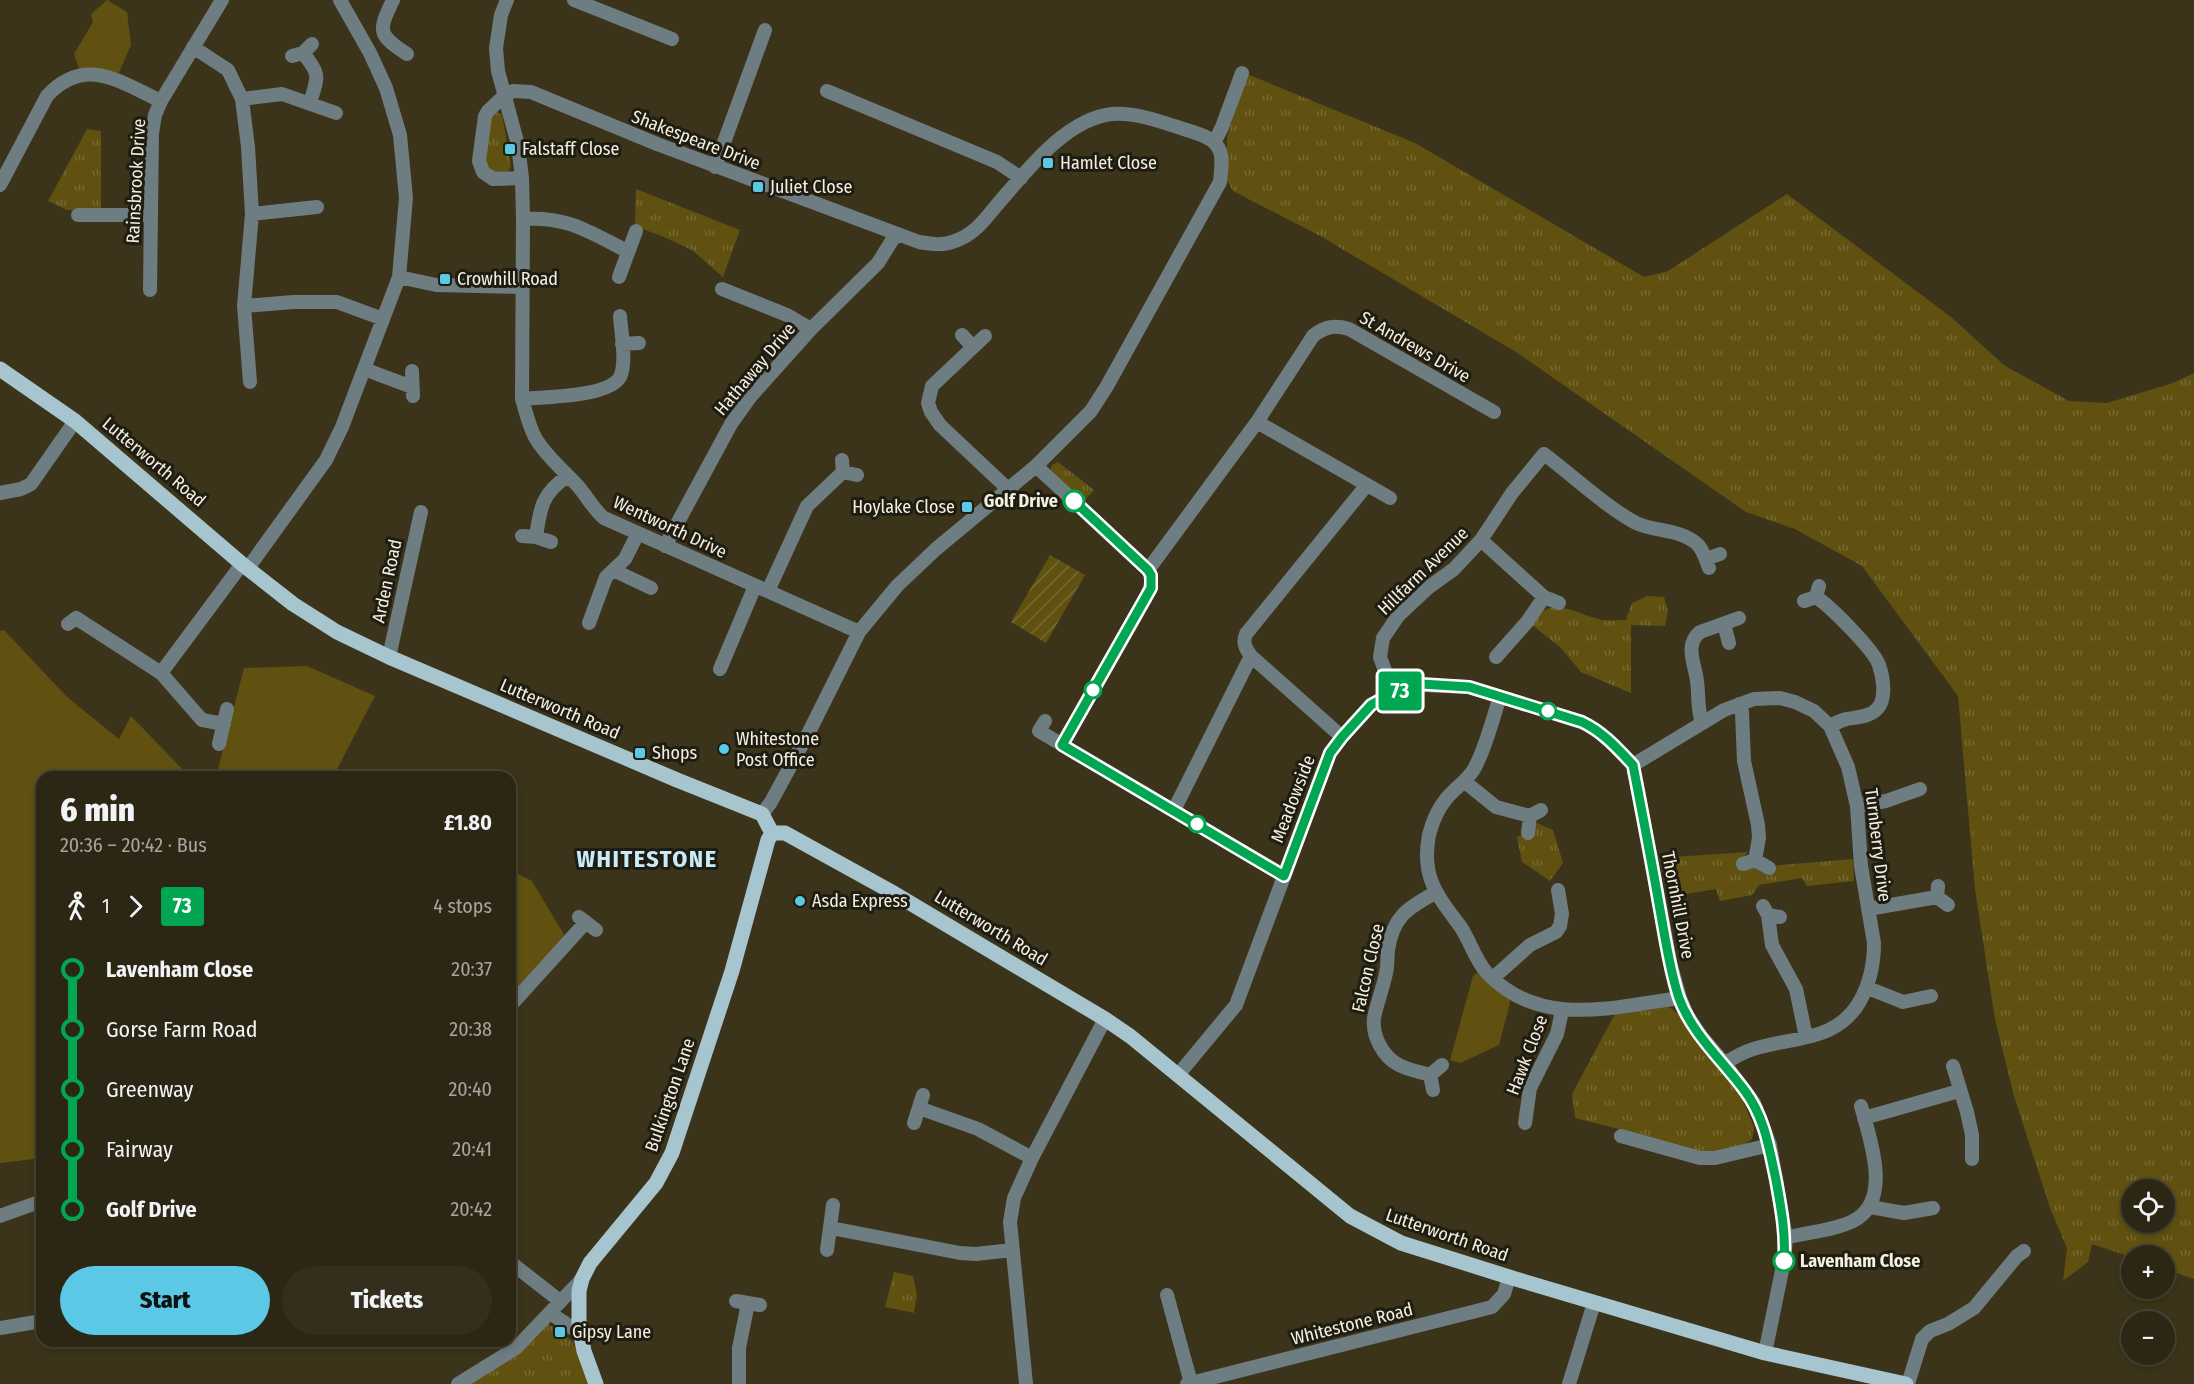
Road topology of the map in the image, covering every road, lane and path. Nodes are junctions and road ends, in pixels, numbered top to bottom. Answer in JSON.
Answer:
{"nodes":[{"id":1,"x":222,"y":0,"type":"edge"},
{"id":2,"x":340,"y":0,"type":"edge"},
{"id":3,"x":393,"y":0,"type":"edge"},
{"id":4,"x":507,"y":0,"type":"edge"},
{"id":5,"x":574,"y":0,"type":"edge"},
{"id":6,"x":765,"y":30,"type":"dead end"},
{"id":7,"x":672,"y":39,"type":"dead end"},
{"id":8,"x":192,"y":47,"type":"junction"},
{"id":9,"x":302,"y":51,"type":"dead end"},
{"id":10,"x":399,"y":53,"type":"dead end"},
{"id":11,"x":1242,"y":73,"type":"dead end"},
{"id":12,"x":505,"y":95,"type":"junction"},
{"id":13,"x":831,"y":97,"type":"dead end"},
{"id":14,"x":242,"y":99,"type":"junction"},
{"id":15,"x":161,"y":101,"type":"junction"},
{"id":16,"x":310,"y":103,"type":"junction"},
{"id":17,"x":336,"y":113,"type":"dead end"},
{"id":18,"x":1215,"y":141,"type":"junction"},
{"id":19,"x":715,"y":167,"type":"junction"},
{"id":20,"x":522,"y":178,"type":"junction"},
{"id":21,"x":1021,"y":178,"type":"junction"},
{"id":22,"x":6,"y":182,"type":"edge"},
{"id":23,"x":311,"y":205,"type":"dead end"},
{"id":24,"x":252,"y":214,"type":"junction"},
{"id":25,"x":78,"y":215,"type":"dead end"},
{"id":26,"x":151,"y":215,"type":"junction"},
{"id":27,"x":523,"y":219,"type":"junction"},
{"id":28,"x":636,"y":231,"type":"dead end"},
{"id":29,"x":896,"y":234,"type":"junction"},
{"id":30,"x":627,"y":251,"type":"junction"},
{"id":31,"x":399,"y":277,"type":"junction"},
{"id":32,"x":620,"y":277,"type":"dead end"},
{"id":33,"x":522,"y":288,"type":"junction"},
{"id":34,"x":722,"y":289,"type":"dead end"},
{"id":35,"x":150,"y":290,"type":"dead end"},
{"id":36,"x":244,"y":306,"type":"junction"},
{"id":37,"x":620,"y":316,"type":"dead end"},
{"id":38,"x":383,"y":319,"type":"junction"},
{"id":39,"x":811,"y":329,"type":"junction"},
{"id":40,"x":962,"y":335,"type":"dead end"},
{"id":41,"x":985,"y":336,"type":"dead end"},
{"id":42,"x":639,"y":343,"type":"dead end"},
{"id":43,"x":622,"y":344,"type":"junction"},
{"id":44,"x":973,"y":347,"type":"junction"},
{"id":45,"x":0,"y":369,"type":"edge"},
{"id":46,"x":364,"y":369,"type":"junction"},
{"id":47,"x":412,"y":371,"type":"dead end"},
{"id":48,"x":253,"y":375,"type":"dead end"},
{"id":49,"x":522,"y":399,"type":"junction"},
{"id":50,"x":1494,"y":412,"type":"dead end"},
{"id":51,"x":75,"y":421,"type":"junction"},
{"id":52,"x":1257,"y":422,"type":"junction"},
{"id":53,"x":1036,"y":466,"type":"junction"},
{"id":54,"x":857,"y":475,"type":"dead end"},
{"id":55,"x":568,"y":476,"type":"junction"},
{"id":56,"x":1366,"y":486,"type":"junction"},
{"id":57,"x":1008,"y":489,"type":"junction"},
{"id":58,"x":0,"y":493,"type":"edge"},
{"id":59,"x":1390,"y":498,"type":"dead end"},
{"id":60,"x":421,"y":512,"type":"dead end"},
{"id":61,"x":638,"y":533,"type":"junction"},
{"id":62,"x":1481,"y":540,"type":"junction"},
{"id":63,"x":551,"y":542,"type":"dead end"},
{"id":64,"x":665,"y":546,"type":"junction"},
{"id":65,"x":1720,"y":554,"type":"dead end"},
{"id":66,"x":245,"y":566,"type":"junction"},
{"id":67,"x":613,"y":570,"type":"junction"},
{"id":68,"x":1148,"y":570,"type":"junction"},
{"id":69,"x":651,"y":588,"type":"dead end"},
{"id":70,"x":761,"y":589,"type":"junction"},
{"id":71,"x":1813,"y":595,"type":"dead end"},
{"id":72,"x":1544,"y":597,"type":"junction"},
{"id":73,"x":1558,"y":603,"type":"dead end"},
{"id":74,"x":1739,"y":618,"type":"dead end"},
{"id":75,"x":589,"y":623,"type":"dead end"},
{"id":76,"x":68,"y":624,"type":"dead end"},
{"id":77,"x":1724,"y":624,"type":"junction"},
{"id":78,"x":859,"y":632,"type":"junction"},
{"id":79,"x":1729,"y":643,"type":"dead end"},
{"id":80,"x":1504,"y":653,"type":"dead end"},
{"id":81,"x":1251,"y":656,"type":"junction"},
{"id":82,"x":389,"y":657,"type":"junction"},
{"id":83,"x":720,"y":669,"type":"dead end"},
{"id":84,"x":161,"y":673,"type":"junction"},
{"id":85,"x":1393,"y":693,"type":"junction"},
{"id":86,"x":1500,"y":697,"type":"junction"},
{"id":87,"x":1739,"y":704,"type":"junction"},
{"id":88,"x":227,"y":709,"type":"dead end"},
{"id":89,"x":1045,"y":721,"type":"dead end"},
{"id":90,"x":1702,"y":723,"type":"junction"},
{"id":91,"x":224,"y":724,"type":"junction"},
{"id":92,"x":1830,"y":726,"type":"junction"},
{"id":93,"x":1342,"y":737,"type":"junction"},
{"id":94,"x":219,"y":744,"type":"dead end"},
{"id":95,"x":1062,"y":745,"type":"junction"},
{"id":96,"x":1633,"y":765,"type":"junction"},
{"id":97,"x":1465,"y":782,"type":"junction"},
{"id":98,"x":1923,"y":790,"type":"dead end"},
{"id":99,"x":1857,"y":806,"type":"junction"},
{"id":100,"x":1174,"y":810,"type":"junction"},
{"id":101,"x":762,"y":814,"type":"junction"},
{"id":102,"x":772,"y":833,"type":"junction"},
{"id":103,"x":1528,"y":833,"type":"dead end"},
{"id":104,"x":1769,"y":868,"type":"dead end"},
{"id":105,"x":1284,"y":876,"type":"junction"},
{"id":106,"x":1435,"y":893,"type":"junction"},
{"id":107,"x":1941,"y":896,"type":"dead end"},
{"id":108,"x":1545,"y":904,"type":"dead end"},
{"id":109,"x":1868,"y":909,"type":"junction"},
{"id":110,"x":1770,"y":913,"type":"dead end"},
{"id":111,"x":587,"y":923,"type":"dead end"},
{"id":112,"x":1493,"y":978,"type":"junction"},
{"id":113,"x":1868,"y":988,"type":"junction"},
{"id":114,"x":1931,"y":993,"type":"dead end"},
{"id":115,"x":1680,"y":998,"type":"junction"},
{"id":116,"x":516,"y":1000,"type":"edge"},
{"id":117,"x":1562,"y":1011,"type":"junction"},
{"id":118,"x":1105,"y":1019,"type":"junction"},
{"id":119,"x":1806,"y":1037,"type":"junction"},
{"id":120,"x":1725,"y":1064,"type":"junction"},
{"id":121,"x":1442,"y":1065,"type":"dead end"},
{"id":122,"x":1953,"y":1066,"type":"dead end"},
{"id":123,"x":1178,"y":1075,"type":"junction"},
{"id":124,"x":1430,"y":1075,"type":"junction"},
{"id":125,"x":1433,"y":1090,"type":"dead end"},
{"id":126,"x":1959,"y":1091,"type":"junction"},
{"id":127,"x":1529,"y":1116,"type":"dead end"},
{"id":128,"x":914,"y":1123,"type":"dead end"},
{"id":129,"x":1621,"y":1136,"type":"dead end"},
{"id":130,"x":1770,"y":1145,"type":"junction"},
{"id":131,"x":1975,"y":1151,"type":"dead end"},
{"id":132,"x":1032,"y":1158,"type":"junction"},
{"id":133,"x":36,"y":1203,"type":"edge"},
{"id":134,"x":832,"y":1205,"type":"dead end"},
{"id":135,"x":1870,"y":1207,"type":"junction"},
{"id":136,"x":1933,"y":1208,"type":"dead end"},
{"id":137,"x":0,"y":1216,"type":"edge"},
{"id":138,"x":831,"y":1228,"type":"junction"},
{"id":139,"x":1786,"y":1238,"type":"junction"},
{"id":140,"x":827,"y":1250,"type":"dead end"},
{"id":141,"x":1012,"y":1250,"type":"junction"},
{"id":142,"x":2017,"y":1251,"type":"dead end"},
{"id":143,"x":516,"y":1267,"type":"edge"},
{"id":144,"x":1509,"y":1277,"type":"junction"},
{"id":145,"x":582,"y":1279,"type":"junction"},
{"id":146,"x":1167,"y":1295,"type":"dead end"},
{"id":147,"x":560,"y":1301,"type":"junction"},
{"id":148,"x":748,"y":1303,"type":"dead end"},
{"id":149,"x":1594,"y":1303,"type":"junction"},
{"id":150,"x":550,"y":1313,"type":"junction"},
{"id":151,"x":36,"y":1322,"type":"edge"},
{"id":152,"x":0,"y":1328,"type":"edge"},
{"id":153,"x":580,"y":1333,"type":"junction"},
{"id":154,"x":1765,"y":1353,"type":"junction"},
{"id":155,"x":458,"y":1384,"type":"edge"},
{"id":156,"x":596,"y":1384,"type":"edge"},
{"id":157,"x":739,"y":1384,"type":"edge"},
{"id":158,"x":1026,"y":1384,"type":"edge"},
{"id":159,"x":1189,"y":1384,"type":"edge"},
{"id":160,"x":1569,"y":1384,"type":"edge"},
{"id":161,"x":1907,"y":1384,"type":"edge"}],
"edges":[{"from":1,"to":8,"type":"street","name":"Rainsbrook Drive"},
{"from":2,"to":31,"type":"street"},
{"from":3,"to":10,"type":"street"},
{"from":4,"to":12,"type":"street","name":"Wentworth Drive"},
{"from":5,"to":7,"type":"street"},
{"from":6,"to":19,"type":"street"},
{"from":8,"to":14,"type":"street"},
{"from":8,"to":15,"type":"street","name":"Rainsbrook Drive"},
{"from":9,"to":16,"type":"street"},
{"from":11,"to":18,"type":"street"},
{"from":12,"to":19,"type":"street","name":"Shakespeare Drive"},
{"from":12,"to":20,"type":"street","name":"Wentworth Drive"},
{"from":12,"to":20,"type":"street"},
{"from":13,"to":21,"type":"street"},
{"from":14,"to":16,"type":"street"},
{"from":14,"to":24,"type":"street"},
{"from":15,"to":22,"type":"street"},
{"from":15,"to":26,"type":"street","name":"Rainsbrook Drive"},
{"from":16,"to":17,"type":"street"},
{"from":18,"to":21,"type":"street","name":"Shakespeare Drive"},
{"from":18,"to":53,"type":"street"},
{"from":19,"to":29,"type":"street","name":"Shakespeare Drive"},
{"from":20,"to":27,"type":"street","name":"Wentworth Drive"},
{"from":21,"to":29,"type":"street","name":"Shakespeare Drive"},
{"from":23,"to":24,"type":"street"},
{"from":24,"to":36,"type":"street"},
{"from":25,"to":26,"type":"street"},
{"from":26,"to":35,"type":"street","name":"Rainsbrook Drive"},
{"from":27,"to":30,"type":"street"},
{"from":27,"to":33,"type":"street","name":"Wentworth Drive"},
{"from":28,"to":30,"type":"street"},
{"from":29,"to":39,"type":"street","name":"Hathaway Drive"},
{"from":30,"to":32,"type":"street"},
{"from":31,"to":33,"type":"street"},
{"from":31,"to":38,"type":"street"},
{"from":33,"to":49,"type":"street","name":"Wentworth Drive"},
{"from":34,"to":39,"type":"street"},
{"from":36,"to":38,"type":"street"},
{"from":36,"to":48,"type":"street"},
{"from":37,"to":43,"type":"street"},
{"from":38,"to":46,"type":"street"},
{"from":39,"to":64,"type":"street","name":"Hathaway Drive"},
{"from":40,"to":44,"type":"street"},
{"from":41,"to":44,"type":"street"},
{"from":42,"to":43,"type":"street"},
{"from":43,"to":49,"type":"street"},
{"from":44,"to":57,"type":"street"},
{"from":45,"to":51,"type":"main road","name":"Lutterworth Road"},
{"from":46,"to":47,"type":"street"},
{"from":46,"to":66,"type":"street"},
{"from":49,"to":55,"type":"street","name":"Wentworth Drive"},
{"from":50,"to":52,"type":"street","name":"St Andrews Drive"},
{"from":51,"to":58,"type":"street"},
{"from":51,"to":66,"type":"main road","name":"Lutterworth Road"},
{"from":52,"to":56,"type":"street"},
{"from":52,"to":68,"type":"street"},
{"from":53,"to":57,"type":"street"},
{"from":53,"to":68,"type":"street"},
{"from":54,"to":70,"type":"street"},
{"from":55,"to":61,"type":"street","name":"Wentworth Drive"},
{"from":55,"to":63,"type":"street"},
{"from":56,"to":59,"type":"street"},
{"from":56,"to":81,"type":"street"},
{"from":57,"to":78,"type":"street"},
{"from":60,"to":82,"type":"street","name":"Arden Road"},
{"from":61,"to":64,"type":"street","name":"Wentworth Drive"},
{"from":61,"to":67,"type":"street"},
{"from":62,"to":65,"type":"street","name":"Hillfarm Avenue"},
{"from":62,"to":72,"type":"street"},
{"from":62,"to":85,"type":"street","name":"Hillfarm Avenue"},
{"from":64,"to":70,"type":"street","name":"Wentworth Drive"},
{"from":66,"to":82,"type":"main road","name":"Lutterworth Road"},
{"from":66,"to":84,"type":"street"},
{"from":67,"to":69,"type":"street"},
{"from":67,"to":75,"type":"street"},
{"from":68,"to":95,"type":"street"},
{"from":70,"to":78,"type":"street","name":"Wentworth Drive"},
{"from":70,"to":83,"type":"street"},
{"from":71,"to":92,"type":"street"},
{"from":72,"to":73,"type":"street"},
{"from":72,"to":80,"type":"street"},
{"from":74,"to":77,"type":"street"},
{"from":76,"to":84,"type":"street"},
{"from":77,"to":79,"type":"street"},
{"from":77,"to":90,"type":"street"},
{"from":78,"to":101,"type":"street"},
{"from":81,"to":93,"type":"street"},
{"from":81,"to":100,"type":"street"},
{"from":82,"to":101,"type":"main road","name":"Lutterworth Road"},
{"from":84,"to":91,"type":"street"},
{"from":85,"to":86,"type":"street"},
{"from":85,"to":93,"type":"street"},
{"from":86,"to":96,"type":"street"},
{"from":86,"to":97,"type":"street"},
{"from":87,"to":90,"type":"street","name":"Turnberry Drive"},
{"from":87,"to":92,"type":"street","name":"Turnberry Drive"},
{"from":87,"to":104,"type":"street"},
{"from":88,"to":91,"type":"street"},
{"from":89,"to":95,"type":"street"},
{"from":90,"to":96,"type":"street","name":"Turnberry Drive"},
{"from":91,"to":94,"type":"street"},
{"from":92,"to":99,"type":"street","name":"Turnberry Drive"},
{"from":93,"to":105,"type":"street","name":"Meadowside"},
{"from":95,"to":100,"type":"street"},
{"from":96,"to":115,"type":"street","name":"Thornhill Drive"},
{"from":97,"to":103,"type":"street"},
{"from":97,"to":106,"type":"street"},
{"from":98,"to":99,"type":"street"},
{"from":99,"to":109,"type":"street","name":"Turnberry Drive"},
{"from":100,"to":105,"type":"street"},
{"from":101,"to":102,"type":"main road"},
{"from":102,"to":118,"type":"main road","name":"Lutterworth Road"},
{"from":102,"to":145,"type":"main road","name":"Bulkington Lane"},
{"from":105,"to":123,"type":"street","name":"Meadowside"},
{"from":106,"to":112,"type":"street"},
{"from":106,"to":124,"type":"street","name":"Falcon Close"},
{"from":107,"to":109,"type":"street"},
{"from":108,"to":112,"type":"street"},
{"from":109,"to":113,"type":"street","name":"Turnberry Drive"},
{"from":110,"to":119,"type":"street"},
{"from":111,"to":116,"type":"street"},
{"from":112,"to":117,"type":"street"},
{"from":113,"to":114,"type":"street"},
{"from":113,"to":119,"type":"street","name":"Turnberry Drive"},
{"from":115,"to":117,"type":"street"},
{"from":115,"to":120,"type":"street","name":"Thornhill Drive"},
{"from":117,"to":127,"type":"street","name":"Hawk Close"},
{"from":118,"to":123,"type":"main road","name":"Lutterworth Road"},
{"from":118,"to":132,"type":"street"},
{"from":119,"to":120,"type":"street","name":"Turnberry Drive"},
{"from":120,"to":130,"type":"street","name":"Thornhill Drive"},
{"from":121,"to":124,"type":"street"},
{"from":122,"to":126,"type":"street"},
{"from":123,"to":144,"type":"main road","name":"Lutterworth Road"},
{"from":124,"to":125,"type":"street"},
{"from":126,"to":131,"type":"street"},
{"from":126,"to":135,"type":"street"},
{"from":128,"to":132,"type":"street"},
{"from":129,"to":130,"type":"street"},
{"from":130,"to":139,"type":"street","name":"Thornhill Drive"},
{"from":132,"to":141,"type":"street"},
{"from":133,"to":137,"type":"street"},
{"from":134,"to":138,"type":"street"},
{"from":135,"to":136,"type":"street"},
{"from":135,"to":139,"type":"street"},
{"from":138,"to":140,"type":"street"},
{"from":138,"to":141,"type":"street"},
{"from":139,"to":154,"type":"street","name":"Thornhill Drive"},
{"from":141,"to":158,"type":"street"},
{"from":142,"to":161,"type":"street"},
{"from":143,"to":147,"type":"street"},
{"from":144,"to":149,"type":"main road","name":"Lutterworth Road"},
{"from":144,"to":159,"type":"street","name":"Whitestone Road"},
{"from":145,"to":147,"type":"street"},
{"from":145,"to":153,"type":"main road","name":"Bulkington Lane"},
{"from":146,"to":159,"type":"street"},
{"from":147,"to":150,"type":"street"},
{"from":148,"to":157,"type":"street"},
{"from":149,"to":154,"type":"main road","name":"Lutterworth Road"},
{"from":149,"to":160,"type":"street"},
{"from":150,"to":153,"type":"street"},
{"from":150,"to":155,"type":"street"},
{"from":151,"to":152,"type":"street"},
{"from":153,"to":156,"type":"main road","name":"Bulkington Lane"},
{"from":154,"to":161,"type":"main road","name":"Lutterworth Road"}]}
